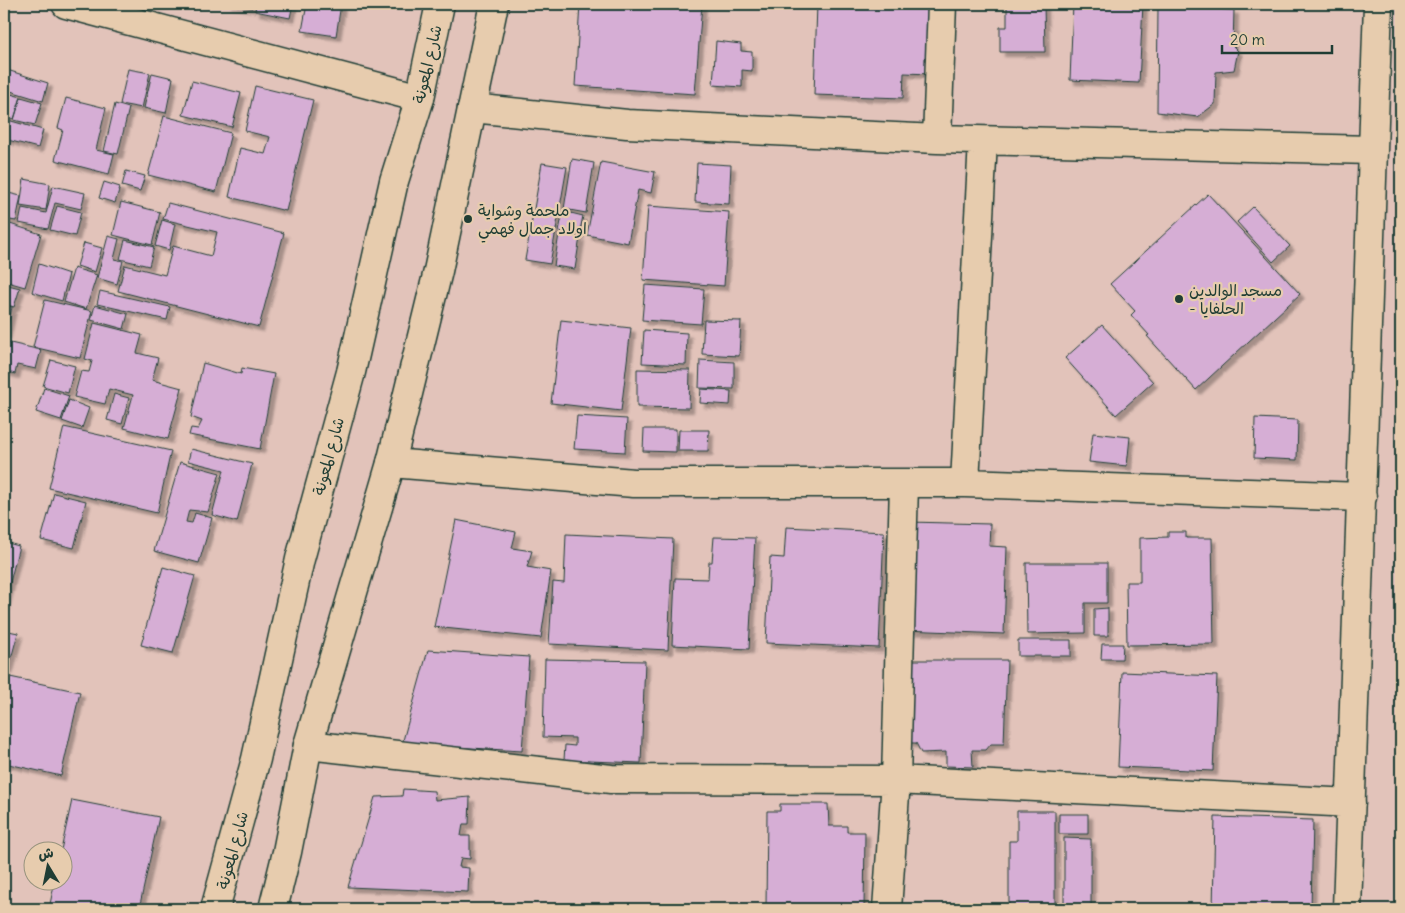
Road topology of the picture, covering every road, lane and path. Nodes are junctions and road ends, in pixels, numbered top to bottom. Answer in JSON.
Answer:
{"nodes":[{"id":1,"x":66,"y":4,"type":"edge"},
{"id":2,"x":440,"y":4,"type":"edge"},
{"id":3,"x":494,"y":4,"type":"edge"},
{"id":4,"x":942,"y":4,"type":"edge"},
{"id":5,"x":1378,"y":4,"type":"edge"},
{"id":6,"x":420,"y":98,"type":"junction"},
{"id":7,"x":472,"y":108,"type":"junction"},
{"id":8,"x":937,"y":139,"type":"junction"},
{"id":9,"x":983,"y":141,"type":"junction"},
{"id":10,"x":1372,"y":150,"type":"junction"},
{"id":11,"x":391,"y":463,"type":"junction"},
{"id":12,"x":965,"y":483,"type":"junction"},
{"id":13,"x":904,"y":484,"type":"junction"},
{"id":14,"x":1362,"y":497,"type":"junction"},
{"id":15,"x":308,"y":745,"type":"junction"},
{"id":16,"x":896,"y":780,"type":"junction"},
{"id":17,"x":1351,"y":803,"type":"junction"},
{"id":18,"x":215,"y":909,"type":"edge"},
{"id":19,"x":273,"y":909,"type":"edge"},
{"id":20,"x":887,"y":909,"type":"edge"},
{"id":21,"x":1347,"y":909,"type":"edge"}],
"edges":[{"from":1,"to":6,"type":"main road"},
{"from":2,"to":6,"type":"main road","name":"شارع المعونة"},
{"from":3,"to":7,"type":"main road"},
{"from":4,"to":8,"type":"main road"},
{"from":5,"to":10,"type":"main road"},
{"from":6,"to":18,"type":"main road","name":"شارع المعونة"},
{"from":7,"to":8,"type":"main road"},
{"from":7,"to":11,"type":"main road"},
{"from":8,"to":9,"type":"main road"},
{"from":9,"to":10,"type":"main road"},
{"from":9,"to":12,"type":"main road"},
{"from":10,"to":14,"type":"main road"},
{"from":11,"to":13,"type":"main road"},
{"from":11,"to":15,"type":"main road"},
{"from":12,"to":13,"type":"main road"},
{"from":12,"to":14,"type":"main road"},
{"from":13,"to":16,"type":"main road"},
{"from":14,"to":17,"type":"main road"},
{"from":15,"to":16,"type":"main road"},
{"from":15,"to":19,"type":"main road"},
{"from":16,"to":17,"type":"main road"},
{"from":16,"to":20,"type":"main road"},
{"from":17,"to":21,"type":"main road"}]}
